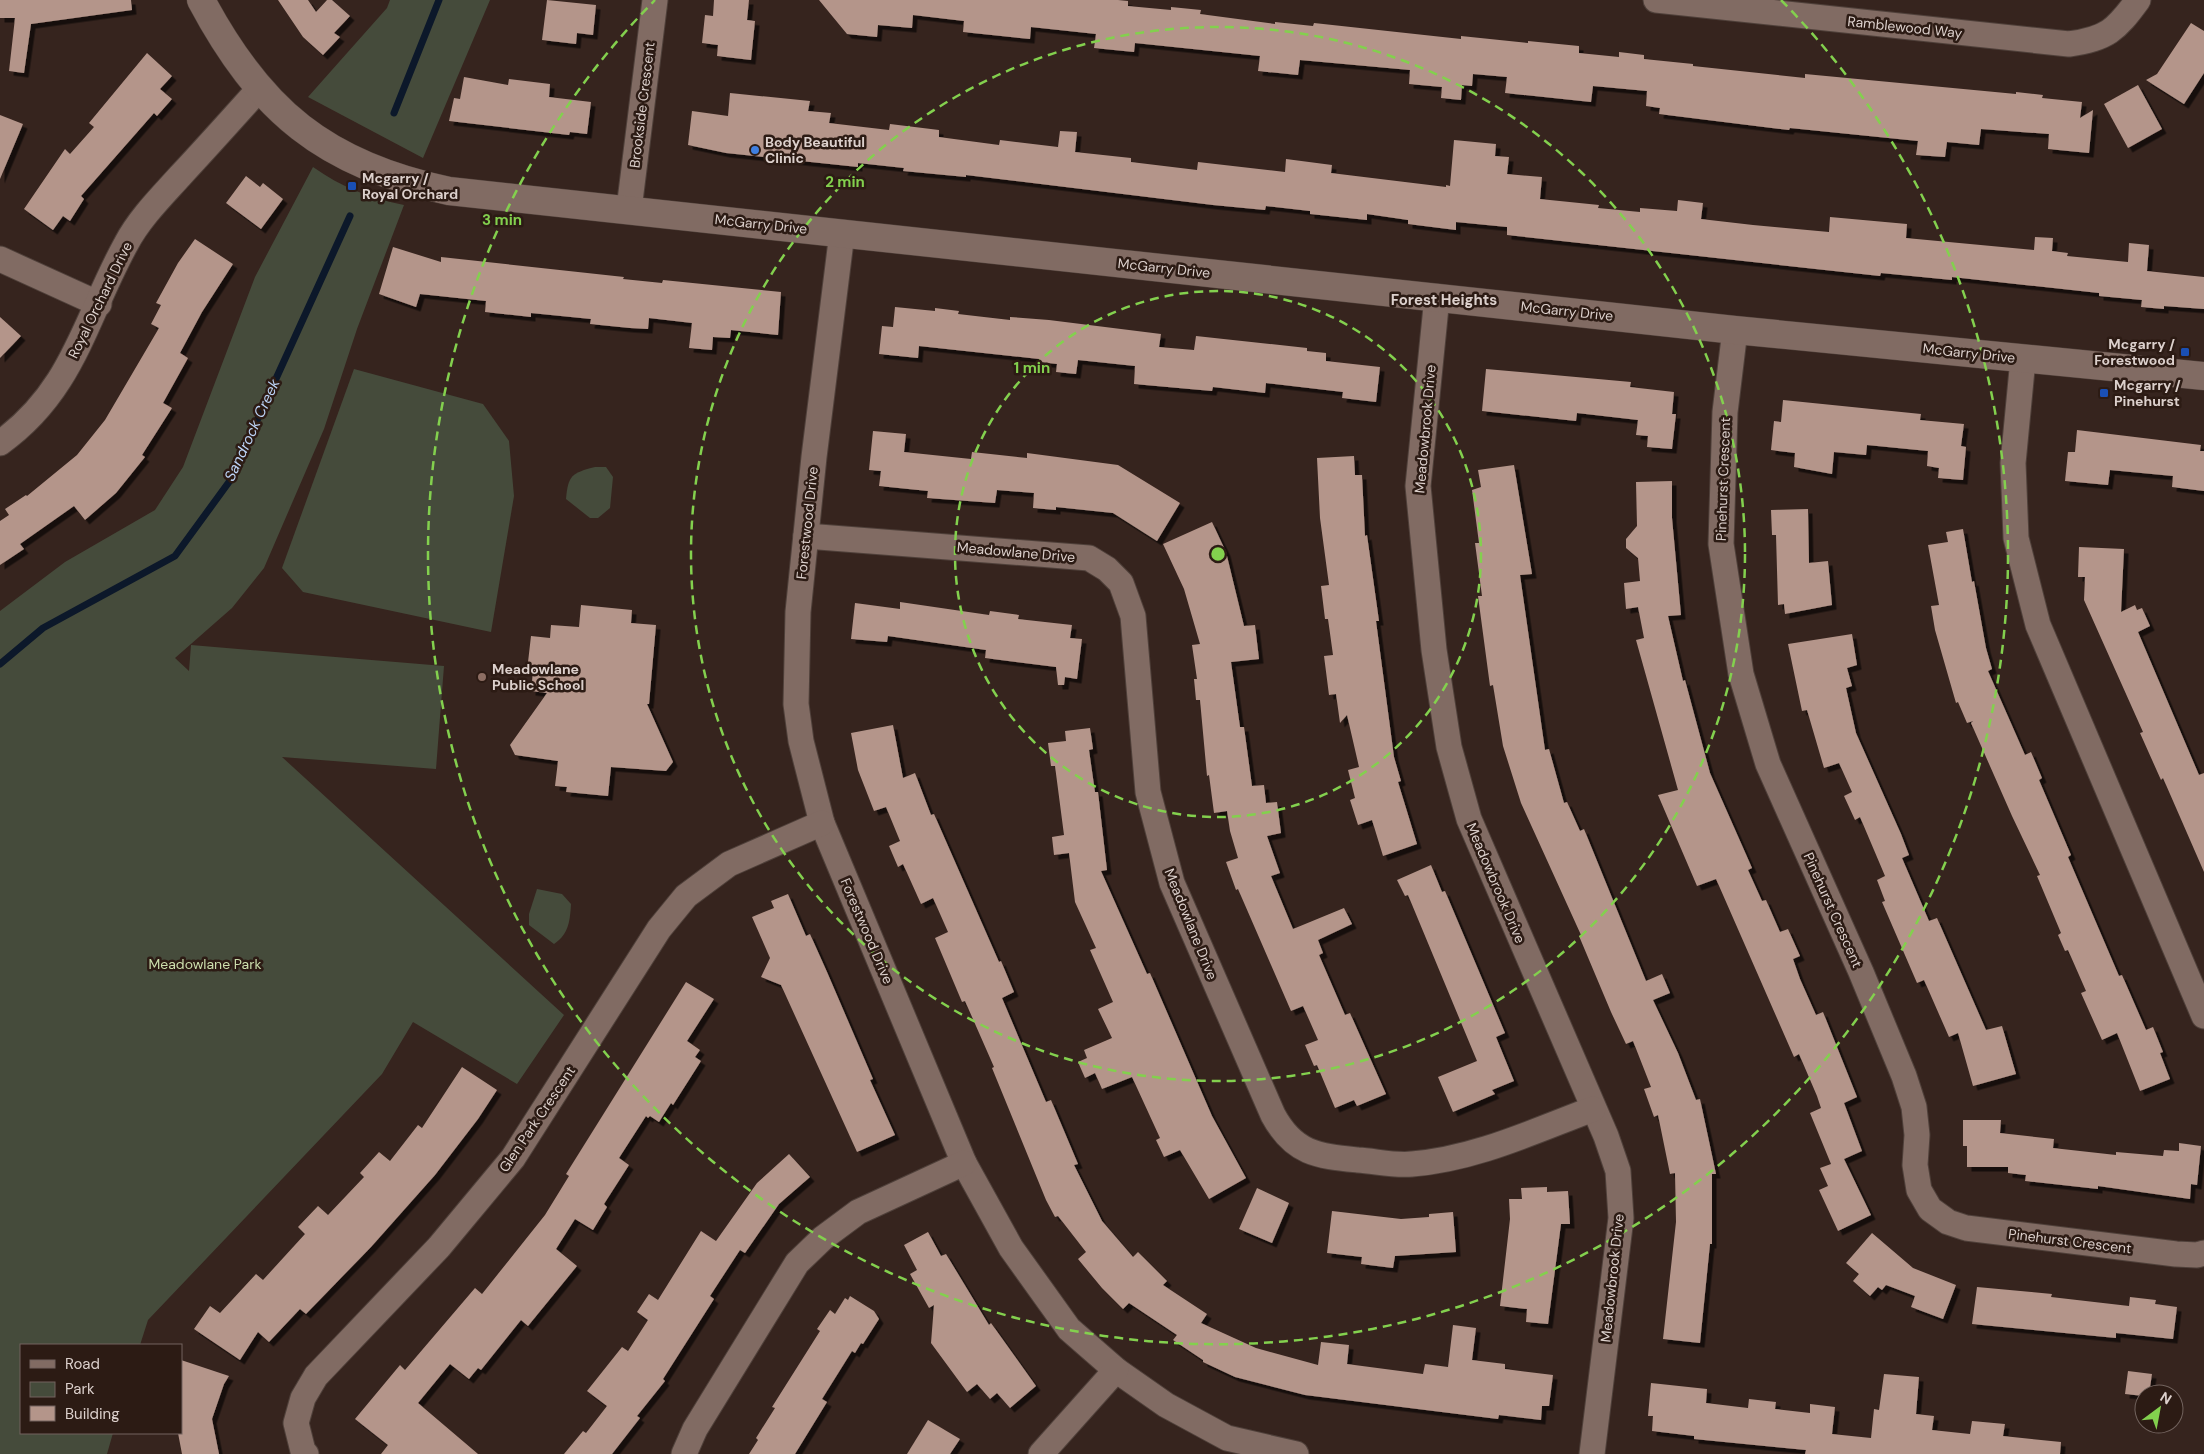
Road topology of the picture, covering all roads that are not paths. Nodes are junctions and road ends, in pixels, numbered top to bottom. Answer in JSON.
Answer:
{"nodes":[{"id":1,"x":201,"y":0,"type":"edge"},
{"id":2,"x":655,"y":0,"type":"edge"},
{"id":3,"x":1656,"y":0,"type":"edge"},
{"id":4,"x":2138,"y":0,"type":"edge"},
{"id":5,"x":1753,"y":5,"type":"edge"},
{"id":6,"x":259,"y":89,"type":"junction"},
{"id":7,"x":629,"y":209,"type":"junction"},
{"id":8,"x":842,"y":233,"type":"junction"},
{"id":9,"x":0,"y":260,"type":"edge"},
{"id":10,"x":1437,"y":297,"type":"junction"},
{"id":11,"x":99,"y":304,"type":"junction"},
{"id":12,"x":1735,"y":330,"type":"junction"},
{"id":13,"x":2023,"y":359,"type":"junction"},
{"id":14,"x":2204,"y":376,"type":"edge"},
{"id":15,"x":0,"y":443,"type":"edge"},
{"id":16,"x":806,"y":536,"type":"junction"},
{"id":17,"x":822,"y":823,"type":"junction"},
{"id":18,"x":2204,"y":1016,"type":"edge"},
{"id":19,"x":1593,"y":1109,"type":"junction"},
{"id":20,"x":964,"y":1163,"type":"junction"},
{"id":21,"x":2204,"y":1253,"type":"edge"},
{"id":22,"x":1116,"y":1370,"type":"junction"},
{"id":23,"x":306,"y":1454,"type":"edge"},
{"id":24,"x":684,"y":1454,"type":"edge"},
{"id":25,"x":1041,"y":1454,"type":"edge"},
{"id":26,"x":1296,"y":1454,"type":"edge"},
{"id":27,"x":1592,"y":1454,"type":"edge"}],
"edges":[{"from":1,"to":6,"type":"street","name":"McGarry Drive"},
{"from":2,"to":7,"type":"street","name":"Brookside Crescent"},
{"from":3,"to":5,"type":"street","name":"Ramblewood Way"},
{"from":4,"to":5,"type":"street","name":"Ramblewood Way"},
{"from":6,"to":7,"type":"street","name":"McGarry Drive"},
{"from":6,"to":11,"type":"street","name":"Royal Orchard Drive"},
{"from":7,"to":8,"type":"street","name":"McGarry Drive"},
{"from":8,"to":10,"type":"street","name":"McGarry Drive"},
{"from":8,"to":16,"type":"street","name":"Forestwood Drive"},
{"from":9,"to":11,"type":"street"},
{"from":10,"to":12,"type":"street","name":"McGarry Drive"},
{"from":10,"to":19,"type":"street","name":"Meadowbrook Drive"},
{"from":11,"to":15,"type":"street","name":"Royal Orchard Drive"},
{"from":12,"to":13,"type":"street","name":"McGarry Drive"},
{"from":12,"to":21,"type":"street","name":"Pinehurst Crescent"},
{"from":13,"to":14,"type":"street","name":"McGarry Drive"},
{"from":13,"to":18,"type":"street"},
{"from":16,"to":17,"type":"street","name":"Forestwood Drive"},
{"from":16,"to":19,"type":"street","name":"Meadowlane Drive"},
{"from":17,"to":20,"type":"street","name":"Forestwood Drive"},
{"from":17,"to":23,"type":"street","name":"Glen Park Crescent"},
{"from":19,"to":27,"type":"street","name":"Meadowbrook Drive"},
{"from":20,"to":22,"type":"street","name":"Forestwood Drive"},
{"from":20,"to":24,"type":"street"},
{"from":22,"to":25,"type":"street"},
{"from":22,"to":26,"type":"street","name":"Forestwood Drive"}]}
